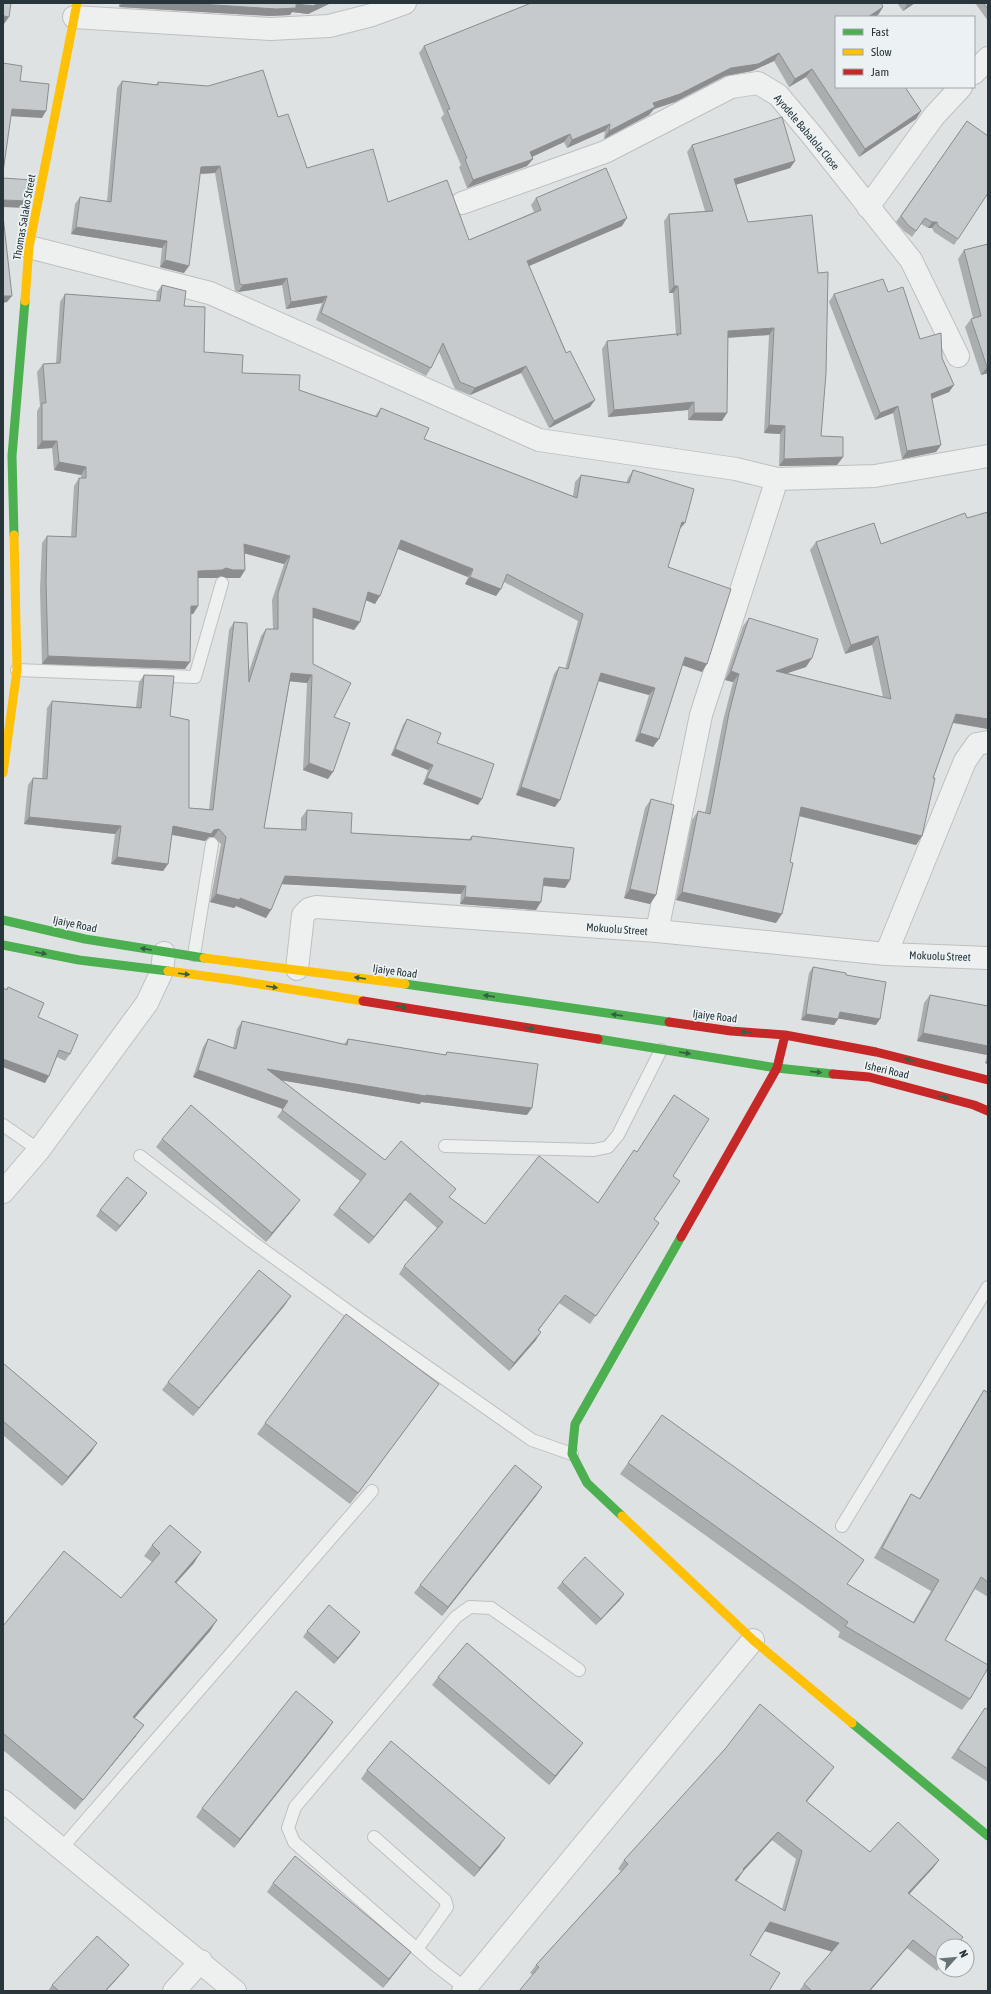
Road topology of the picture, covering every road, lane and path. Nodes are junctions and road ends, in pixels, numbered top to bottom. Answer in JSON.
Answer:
{"nodes":[{"id":1,"x":405,"y":3,"type":"edge"},
{"id":2,"x":76,"y":10,"type":"edge"},
{"id":3,"x":988,"y":58,"type":"edge"},
{"id":4,"x":975,"y":72,"type":"edge"},
{"id":5,"x":960,"y":88,"type":"edge"},
{"id":6,"x":462,"y":203,"type":"dead end"},
{"id":7,"x":868,"y":207,"type":"junction"},
{"id":8,"x":29,"y":247,"type":"junction"},
{"id":9,"x":958,"y":356,"type":"dead end"},
{"id":10,"x":7,"y":456,"type":"edge"},
{"id":11,"x":988,"y":456,"type":"edge"},
{"id":12,"x":777,"y":479,"type":"junction"},
{"id":13,"x":222,"y":583,"type":"edge"},
{"id":14,"x":17,"y":670,"type":"junction"},
{"id":15,"x":988,"y":742,"type":"edge"},
{"id":16,"x":3,"y":772,"type":"edge"},
{"id":17,"x":212,"y":844,"type":"edge"},
{"id":18,"x":3,"y":920,"type":"edge"},
{"id":19,"x":657,"y":931,"type":"junction"},
{"id":20,"x":3,"y":945,"type":"edge"},
{"id":21,"x":886,"y":954,"type":"junction"},
{"id":22,"x":194,"y":955,"type":"junction"},
{"id":23,"x":988,"y":958,"type":"edge"},
{"id":24,"x":163,"y":962,"type":"junction"},
{"id":25,"x":297,"y":969,"type":"junction"},
{"id":26,"x":785,"y":1035,"type":"junction"},
{"id":27,"x":661,"y":1050,"type":"junction"},
{"id":28,"x":778,"y":1068,"type":"junction"},
{"id":29,"x":988,"y":1080,"type":"edge"},
{"id":30,"x":988,"y":1111,"type":"edge"},
{"id":31,"x":3,"y":1125,"type":"edge"},
{"id":32,"x":445,"y":1146,"type":"dead end"},
{"id":33,"x":39,"y":1150,"type":"junction"},
{"id":34,"x":140,"y":1156,"type":"dead end"},
{"id":35,"x":3,"y":1192,"type":"edge"},
{"id":36,"x":988,"y":1287,"type":"edge"},
{"id":37,"x":572,"y":1454,"type":"junction"},
{"id":38,"x":372,"y":1491,"type":"edge"},
{"id":39,"x":842,"y":1526,"type":"dead end"},
{"id":40,"x":753,"y":1640,"type":"junction"},
{"id":41,"x":579,"y":1670,"type":"dead end"},
{"id":42,"x":3,"y":1801,"type":"edge"},
{"id":43,"x":988,"y":1836,"type":"edge"},
{"id":44,"x":374,"y":1837,"type":"dead end"},
{"id":45,"x":61,"y":1849,"type":"junction"},
{"id":46,"x":417,"y":1949,"type":"junction"},
{"id":47,"x":201,"y":1961,"type":"junction"},
{"id":48,"x":464,"y":1990,"type":"edge"},
{"id":49,"x":174,"y":1991,"type":"edge"},
{"id":50,"x":235,"y":1991,"type":"edge"}],
"edges":[{"from":1,"to":2,"type":"street"},
{"from":2,"to":8,"type":"main road","name":"Thomas Salako Street"},
{"from":3,"to":4,"type":"street"},
{"from":5,"to":7,"type":"street"},
{"from":6,"to":7,"type":"street","name":"Ayodele Babalola Close"},
{"from":7,"to":9,"type":"street","name":"Ayodele Babalola Close"},
{"from":8,"to":10,"type":"main road","name":"Thomas Salako Street"},
{"from":8,"to":12,"type":"street"},
{"from":10,"to":14,"type":"main road","name":"Thomas Salako Street"},
{"from":11,"to":12,"type":"street"},
{"from":12,"to":19,"type":"street"},
{"from":13,"to":14,"type":"lane"},
{"from":14,"to":16,"type":"main road","name":"Thomas Salako Street"},
{"from":15,"to":21,"type":"street"},
{"from":17,"to":22,"type":"lane"},
{"from":24,"to":18,"type":"main road","name":"Ijaiye Road","one_way":true},
{"from":19,"to":21,"type":"street","name":"Mokuolu Street"},
{"from":19,"to":25,"type":"street","name":"Mokuolu Street"},
{"from":20,"to":24,"type":"main road","name":"Ijaiye Road","one_way":true},
{"from":21,"to":23,"type":"street","name":"Mokuolu Street"},
{"from":22,"to":24,"type":"main road","name":"Ijaiye Road"},
{"from":22,"to":25,"type":"main road","name":"Ijaiye Road"},
{"from":24,"to":27,"type":"main road","name":"Ijaiye Road","one_way":true},
{"from":24,"to":33,"type":"street"},
{"from":26,"to":25,"type":"main road","name":"Ijaiye Road","one_way":true},
{"from":26,"to":28,"type":"main road"},
{"from":29,"to":26,"type":"main road","name":"Isheri Road","one_way":true},
{"from":27,"to":28,"type":"main road","name":"Ijaiye Road","one_way":true},
{"from":27,"to":32,"type":"lane"},
{"from":28,"to":30,"type":"main road","name":"Isheri Road","one_way":true},
{"from":28,"to":37,"type":"main road"},
{"from":31,"to":33,"type":"lane"},
{"from":33,"to":35,"type":"street"},
{"from":34,"to":37,"type":"lane"},
{"from":36,"to":39,"type":"lane"},
{"from":37,"to":40,"type":"main road"},
{"from":38,"to":45,"type":"lane"},
{"from":40,"to":43,"type":"main road"},
{"from":40,"to":48,"type":"street"},
{"from":41,"to":46,"type":"lane"},
{"from":42,"to":45,"type":"street"},
{"from":44,"to":46,"type":"lane"},
{"from":45,"to":47,"type":"street"},
{"from":46,"to":48,"type":"lane"},
{"from":47,"to":49,"type":"street"},
{"from":47,"to":50,"type":"street"}]}
